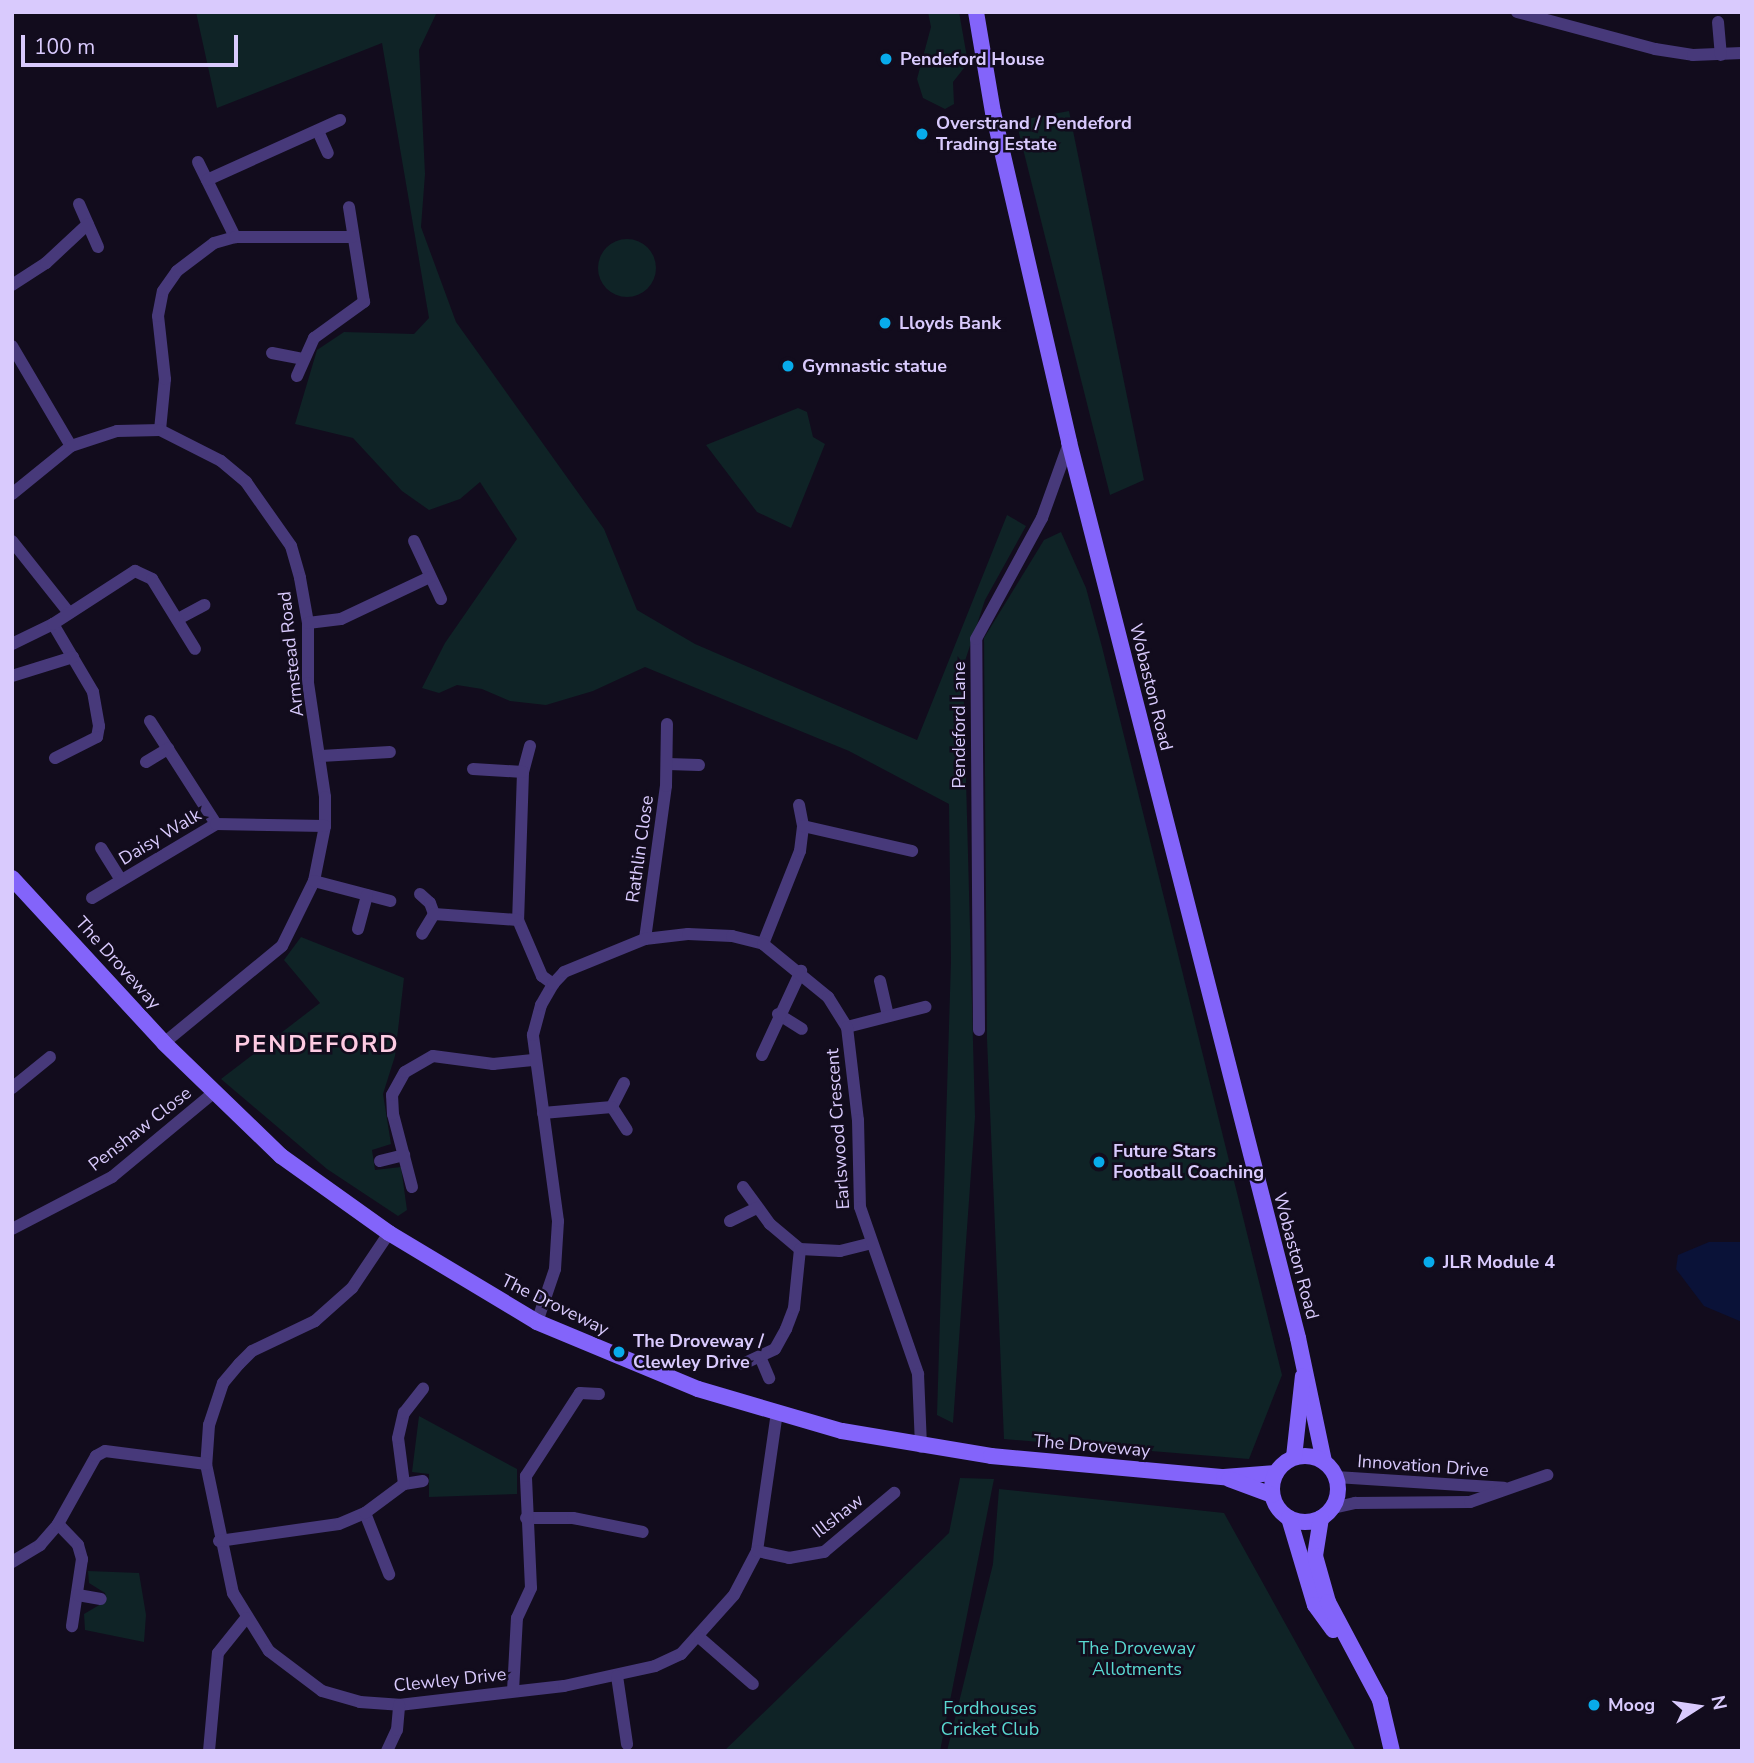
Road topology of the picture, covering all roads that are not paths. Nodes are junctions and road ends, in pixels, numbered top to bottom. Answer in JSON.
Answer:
{"nodes":[{"id":1,"x":976,"y":12,"type":"edge"},
{"id":2,"x":1517,"y":12,"type":"edge"},
{"id":3,"x":1718,"y":22,"type":"dead end"},
{"id":4,"x":1742,"y":53,"type":"edge"},
{"id":5,"x":1721,"y":55,"type":"junction"},
{"id":6,"x":340,"y":120,"type":"dead end"},
{"id":7,"x":318,"y":131,"type":"junction"},
{"id":8,"x":328,"y":153,"type":"dead end"},
{"id":9,"x":198,"y":162,"type":"dead end"},
{"id":10,"x":207,"y":180,"type":"junction"},
{"id":11,"x":79,"y":204,"type":"dead end"},
{"id":12,"x":349,"y":207,"type":"dead end"},
{"id":13,"x":88,"y":224,"type":"junction"},
{"id":14,"x":235,"y":237,"type":"junction"},
{"id":15,"x":352,"y":237,"type":"junction"},
{"id":16,"x":98,"y":247,"type":"dead end"},
{"id":17,"x":12,"y":285,"type":"edge"},
{"id":18,"x":12,"y":345,"type":"edge"},
{"id":19,"x":272,"y":353,"type":"dead end"},
{"id":20,"x":302,"y":359,"type":"junction"},
{"id":21,"x":297,"y":376,"type":"dead end"},
{"id":22,"x":160,"y":430,"type":"junction"},
{"id":23,"x":1069,"y":442,"type":"junction"},
{"id":24,"x":71,"y":446,"type":"junction"},
{"id":25,"x":12,"y":494,"type":"edge"},
{"id":26,"x":12,"y":541,"type":"edge"},
{"id":27,"x":414,"y":541,"type":"dead end"},
{"id":28,"x":430,"y":577,"type":"junction"},
{"id":29,"x":441,"y":599,"type":"dead end"},
{"id":30,"x":204,"y":606,"type":"dead end"},
{"id":31,"x":69,"y":613,"type":"junction"},
{"id":32,"x":178,"y":619,"type":"junction"},
{"id":33,"x":308,"y":623,"type":"junction"},
{"id":34,"x":53,"y":624,"type":"junction"},
{"id":35,"x":12,"y":644,"type":"edge"},
{"id":36,"x":195,"y":649,"type":"dead end"},
{"id":37,"x":73,"y":657,"type":"junction"},
{"id":38,"x":12,"y":676,"type":"edge"},
{"id":39,"x":150,"y":721,"type":"dead end"},
{"id":40,"x":667,"y":724,"type":"dead end"},
{"id":41,"x":530,"y":746,"type":"dead end"},
{"id":42,"x":168,"y":749,"type":"junction"},
{"id":43,"x":390,"y":752,"type":"dead end"},
{"id":44,"x":321,"y":756,"type":"junction"},
{"id":45,"x":55,"y":758,"type":"dead end"},
{"id":46,"x":146,"y":762,"type":"dead end"},
{"id":47,"x":668,"y":764,"type":"junction"},
{"id":48,"x":699,"y":765,"type":"dead end"},
{"id":49,"x":473,"y":769,"type":"dead end"},
{"id":50,"x":523,"y":772,"type":"junction"},
{"id":51,"x":799,"y":805,"type":"dead end"},
{"id":52,"x":216,"y":824,"type":"junction"},
{"id":53,"x":803,"y":825,"type":"junction"},
{"id":54,"x":325,"y":826,"type":"junction"},
{"id":55,"x":101,"y":848,"type":"dead end"},
{"id":56,"x":912,"y":851,"type":"dead end"},
{"id":57,"x":12,"y":878,"type":"edge"},
{"id":58,"x":121,"y":880,"type":"junction"},
{"id":59,"x":314,"y":881,"type":"junction"},
{"id":60,"x":419,"y":894,"type":"dead end"},
{"id":61,"x":368,"y":895,"type":"junction"},
{"id":62,"x":92,"y":898,"type":"dead end"},
{"id":63,"x":390,"y":901,"type":"dead end"},
{"id":64,"x":433,"y":914,"type":"junction"},
{"id":65,"x":518,"y":920,"type":"junction"},
{"id":66,"x":358,"y":929,"type":"dead end"},
{"id":67,"x":422,"y":934,"type":"dead end"},
{"id":68,"x":645,"y":939,"type":"junction"},
{"id":69,"x":763,"y":944,"type":"junction"},
{"id":70,"x":802,"y":971,"type":"junction"},
{"id":71,"x":880,"y":981,"type":"dead end"},
{"id":72,"x":553,"y":985,"type":"junction"},
{"id":73,"x":925,"y":1007,"type":"dead end"},
{"id":74,"x":778,"y":1014,"type":"junction"},
{"id":75,"x":888,"y":1016,"type":"junction"},
{"id":76,"x":848,"y":1027,"type":"junction"},
{"id":77,"x":802,"y":1029,"type":"dead end"},
{"id":78,"x":979,"y":1030,"type":"dead end"},
{"id":79,"x":164,"y":1043,"type":"junction"},
{"id":80,"x":762,"y":1055,"type":"dead end"},
{"id":81,"x":50,"y":1057,"type":"dead end"},
{"id":82,"x":533,"y":1060,"type":"junction"},
{"id":83,"x":624,"y":1083,"type":"dead end"},
{"id":84,"x":12,"y":1088,"type":"edge"},
{"id":85,"x":213,"y":1093,"type":"junction"},
{"id":86,"x":612,"y":1107,"type":"junction"},
{"id":87,"x":543,"y":1112,"type":"junction"},
{"id":88,"x":628,"y":1130,"type":"dead end"},
{"id":89,"x":404,"y":1155,"type":"junction"},
{"id":90,"x":380,"y":1161,"type":"dead end"},
{"id":91,"x":412,"y":1187,"type":"dead end"},
{"id":92,"x":743,"y":1187,"type":"dead end"},
{"id":93,"x":757,"y":1208,"type":"junction"},
{"id":94,"x":730,"y":1221,"type":"dead end"},
{"id":95,"x":12,"y":1229,"type":"edge"},
{"id":96,"x":389,"y":1233,"type":"junction"},
{"id":97,"x":869,"y":1244,"type":"junction"},
{"id":98,"x":800,"y":1249,"type":"junction"},
{"id":99,"x":537,"y":1321,"type":"junction"},
{"id":100,"x":761,"y":1359,"type":"junction"},
{"id":101,"x":743,"y":1364,"type":"dead end"},
{"id":102,"x":1304,"y":1367,"type":"junction"},
{"id":103,"x":769,"y":1378,"type":"dead end"},
{"id":104,"x":423,"y":1389,"type":"dead end"},
{"id":105,"x":599,"y":1394,"type":"dead end"},
{"id":106,"x":777,"y":1413,"type":"junction"},
{"id":107,"x":921,"y":1447,"type":"junction"},
{"id":108,"x":1294,"y":1457,"type":"junction"},
{"id":109,"x":1324,"y":1461,"type":"junction"},
{"id":110,"x":206,"y":1464,"type":"junction"},
{"id":111,"x":1276,"y":1473,"type":"junction"},
{"id":112,"x":1547,"y":1475,"type":"dead end"},
{"id":113,"x":1224,"y":1477,"type":"junction"},
{"id":114,"x":1336,"y":1477,"type":"junction"},
{"id":115,"x":424,"y":1481,"type":"dead end"},
{"id":116,"x":404,"y":1485,"type":"junction"},
{"id":117,"x":1508,"y":1489,"type":"junction"},
{"id":118,"x":894,"y":1493,"type":"dead end"},
{"id":119,"x":1272,"y":1495,"type":"junction"},
{"id":120,"x":365,"y":1513,"type":"junction"},
{"id":121,"x":1327,"y":1513,"type":"junction"},
{"id":122,"x":526,"y":1518,"type":"junction"},
{"id":123,"x":1289,"y":1518,"type":"junction"},
{"id":124,"x":58,"y":1524,"type":"junction"},
{"id":125,"x":643,"y":1532,"type":"dead end"},
{"id":126,"x":219,"y":1541,"type":"junction"},
{"id":127,"x":757,"y":1551,"type":"junction"},
{"id":128,"x":12,"y":1562,"type":"edge"},
{"id":129,"x":389,"y":1574,"type":"dead end"},
{"id":130,"x":78,"y":1595,"type":"junction"},
{"id":131,"x":101,"y":1599,"type":"dead end"},
{"id":132,"x":246,"y":1618,"type":"junction"},
{"id":133,"x":72,"y":1626,"type":"dead end"},
{"id":134,"x":700,"y":1638,"type":"junction"},
{"id":135,"x":617,"y":1676,"type":"junction"},
{"id":136,"x":1368,"y":1676,"type":"junction"},
{"id":137,"x":753,"y":1684,"type":"dead end"},
{"id":138,"x":513,"y":1691,"type":"junction"},
{"id":139,"x":398,"y":1705,"type":"junction"},
{"id":140,"x":627,"y":1744,"type":"dead end"},
{"id":141,"x":209,"y":1751,"type":"edge"},
{"id":142,"x":387,"y":1751,"type":"edge"},
{"id":143,"x":1392,"y":1751,"type":"edge"}],
"edges":[{"from":1,"to":23,"type":"street","name":"Wobaston Road"},
{"from":2,"to":5,"type":"street"},
{"from":3,"to":5,"type":"street"},
{"from":4,"to":5,"type":"street"},
{"from":6,"to":7,"type":"street"},
{"from":7,"to":8,"type":"street"},
{"from":7,"to":10,"type":"street"},
{"from":9,"to":10,"type":"street"},
{"from":10,"to":14,"type":"street"},
{"from":11,"to":13,"type":"street"},
{"from":12,"to":15,"type":"street"},
{"from":13,"to":16,"type":"street"},
{"from":13,"to":17,"type":"street"},
{"from":14,"to":15,"type":"street"},
{"from":14,"to":22,"type":"street"},
{"from":15,"to":20,"type":"street"},
{"from":18,"to":24,"type":"street"},
{"from":19,"to":20,"type":"street"},
{"from":20,"to":21,"type":"street"},
{"from":22,"to":24,"type":"street","name":"Armstead Road"},
{"from":22,"to":33,"type":"street","name":"Armstead Road"},
{"from":23,"to":78,"type":"street","name":"Pendeford Lane"},
{"from":23,"to":102,"type":"street","name":"Wobaston Road"},
{"from":24,"to":25,"type":"street","name":"Armstead Road"},
{"from":26,"to":31,"type":"street"},
{"from":27,"to":28,"type":"street"},
{"from":28,"to":29,"type":"street"},
{"from":28,"to":33,"type":"street"},
{"from":30,"to":32,"type":"street"},
{"from":31,"to":32,"type":"street"},
{"from":31,"to":34,"type":"street"},
{"from":32,"to":36,"type":"street"},
{"from":33,"to":44,"type":"street","name":"Armstead Road"},
{"from":34,"to":35,"type":"street"},
{"from":34,"to":37,"type":"street"},
{"from":37,"to":38,"type":"street"},
{"from":37,"to":45,"type":"street"},
{"from":39,"to":42,"type":"street","name":"Daisy Walk"},
{"from":40,"to":47,"type":"street","name":"Rathlin Close"},
{"from":41,"to":50,"type":"street"},
{"from":42,"to":46,"type":"street"},
{"from":42,"to":52,"type":"street","name":"Daisy Walk"},
{"from":43,"to":44,"type":"street"},
{"from":44,"to":54,"type":"street","name":"Armstead Road"},
{"from":47,"to":48,"type":"street"},
{"from":47,"to":68,"type":"street","name":"Rathlin Close"},
{"from":49,"to":50,"type":"street"},
{"from":50,"to":65,"type":"street"},
{"from":51,"to":53,"type":"street"},
{"from":52,"to":54,"type":"street","name":"Daisy Walk"},
{"from":52,"to":58,"type":"street","name":"Daisy Walk"},
{"from":53,"to":56,"type":"street"},
{"from":53,"to":69,"type":"street"},
{"from":54,"to":59,"type":"street","name":"Armstead Road"},
{"from":55,"to":58,"type":"street","name":"Daisy Walk"},
{"from":57,"to":79,"type":"street","name":"The Droveway"},
{"from":58,"to":62,"type":"street","name":"Daisy Walk"},
{"from":59,"to":61,"type":"street"},
{"from":59,"to":79,"type":"street","name":"Armstead Road"},
{"from":60,"to":64,"type":"street"},
{"from":61,"to":63,"type":"street"},
{"from":61,"to":66,"type":"street"},
{"from":64,"to":65,"type":"street"},
{"from":64,"to":67,"type":"street"},
{"from":65,"to":72,"type":"street"},
{"from":68,"to":69,"type":"street","name":"Earlswood Crescent"},
{"from":68,"to":72,"type":"street","name":"Earlswood Crescent"},
{"from":69,"to":70,"type":"street","name":"Earlswood Crescent"},
{"from":70,"to":74,"type":"street"},
{"from":70,"to":76,"type":"street","name":"Earlswood Crescent"},
{"from":71,"to":75,"type":"street"},
{"from":72,"to":82,"type":"street","name":"Earlswood Crescent"},
{"from":73,"to":75,"type":"street"},
{"from":74,"to":77,"type":"street"},
{"from":74,"to":80,"type":"street"},
{"from":75,"to":76,"type":"street"},
{"from":76,"to":97,"type":"street","name":"Earlswood Crescent"},
{"from":79,"to":85,"type":"street","name":"The Droveway"},
{"from":81,"to":84,"type":"street"},
{"from":82,"to":87,"type":"street","name":"Earlswood Crescent"},
{"from":82,"to":89,"type":"street"},
{"from":83,"to":86,"type":"street"},
{"from":85,"to":95,"type":"street","name":"Penshaw Close"},
{"from":85,"to":96,"type":"street","name":"The Droveway"},
{"from":86,"to":87,"type":"street"},
{"from":86,"to":88,"type":"street"},
{"from":87,"to":99,"type":"street","name":"Earlswood Crescent"},
{"from":89,"to":90,"type":"street"},
{"from":89,"to":91,"type":"street"},
{"from":92,"to":93,"type":"street"},
{"from":93,"to":94,"type":"street"},
{"from":93,"to":98,"type":"street"},
{"from":96,"to":99,"type":"street","name":"The Droveway"},
{"from":96,"to":110,"type":"street","name":"Clewley Drive"},
{"from":97,"to":98,"type":"street"},
{"from":97,"to":107,"type":"street","name":"Earlswood Crescent"},
{"from":98,"to":100,"type":"street"},
{"from":99,"to":106,"type":"street","name":"The Droveway"},
{"from":100,"to":101,"type":"street"},
{"from":100,"to":103,"type":"street"},
{"from":102,"to":108,"type":"street","name":"Wobaston Road"},
{"from":102,"to":109,"type":"street","name":"Wobaston Road"},
{"from":104,"to":116,"type":"street"},
{"from":105,"to":122,"type":"street"},
{"from":106,"to":107,"type":"street","name":"The Droveway"},
{"from":106,"to":127,"type":"street","name":"Clewley Drive"},
{"from":107,"to":113,"type":"street","name":"The Droveway"},
{"from":108,"to":109,"type":"street"},
{"from":108,"to":111,"type":"street"},
{"from":109,"to":114,"type":"street"},
{"from":110,"to":124,"type":"street"},
{"from":110,"to":126,"type":"street","name":"Clewley Drive"},
{"from":111,"to":113,"type":"street","name":"The Droveway"},
{"from":111,"to":119,"type":"street"},
{"from":112,"to":117,"type":"street","name":"Innovation Drive"},
{"from":113,"to":119,"type":"street","name":"The Droveway"},
{"from":114,"to":117,"type":"street","name":"Innovation Drive"},
{"from":114,"to":121,"type":"street"},
{"from":115,"to":116,"type":"street"},
{"from":116,"to":120,"type":"street"},
{"from":117,"to":121,"type":"street","name":"Innovation Drive"},
{"from":118,"to":127,"type":"street","name":"Illshaw"},
{"from":119,"to":123,"type":"street"},
{"from":120,"to":126,"type":"street"},
{"from":120,"to":129,"type":"street"},
{"from":121,"to":123,"type":"street"},
{"from":121,"to":136,"type":"street"},
{"from":122,"to":125,"type":"street"},
{"from":122,"to":138,"type":"street"},
{"from":123,"to":136,"type":"street"},
{"from":124,"to":128,"type":"street"},
{"from":124,"to":130,"type":"street"},
{"from":126,"to":132,"type":"street","name":"Clewley Drive"},
{"from":127,"to":134,"type":"street","name":"Clewley Drive"},
{"from":130,"to":131,"type":"street"},
{"from":130,"to":133,"type":"street"},
{"from":132,"to":139,"type":"street","name":"Clewley Drive"},
{"from":132,"to":141,"type":"street"},
{"from":134,"to":135,"type":"street","name":"Clewley Drive"},
{"from":134,"to":137,"type":"street"},
{"from":135,"to":138,"type":"street","name":"Clewley Drive"},
{"from":135,"to":140,"type":"street"},
{"from":136,"to":143,"type":"street"},
{"from":138,"to":139,"type":"street","name":"Clewley Drive"},
{"from":139,"to":142,"type":"street"}]}
